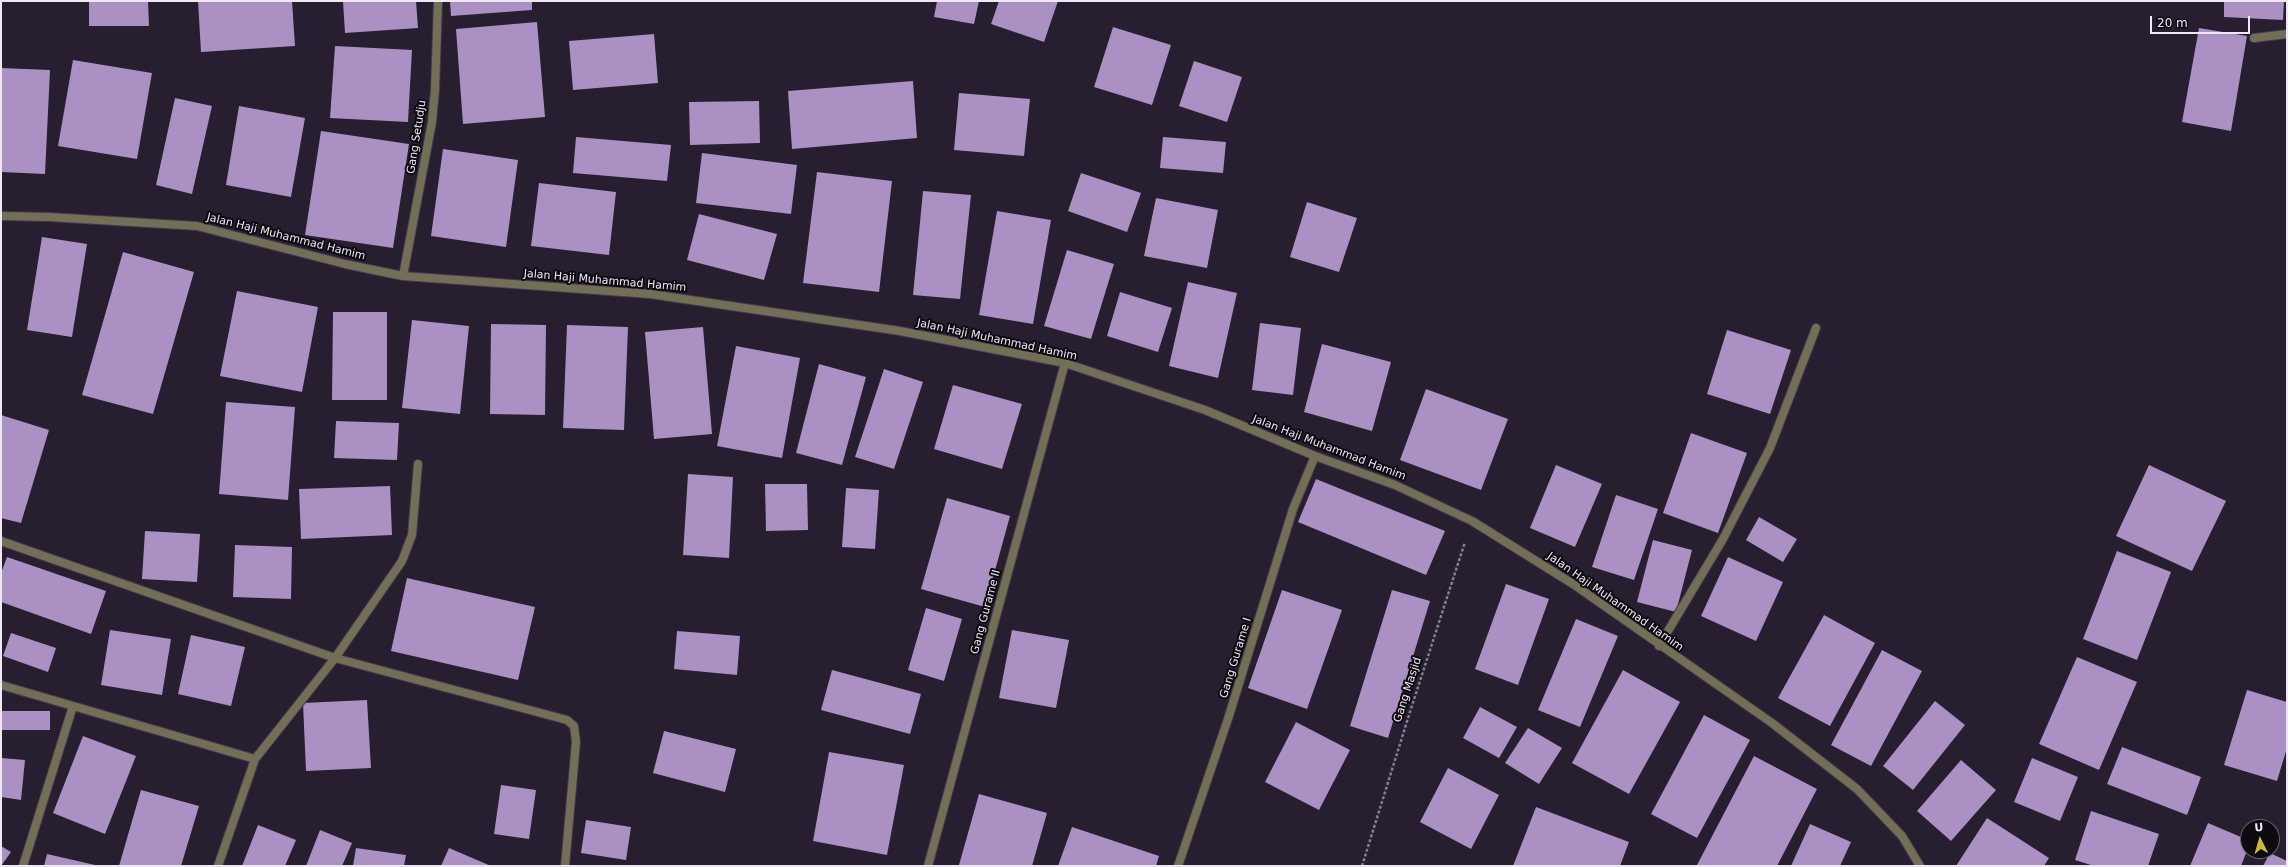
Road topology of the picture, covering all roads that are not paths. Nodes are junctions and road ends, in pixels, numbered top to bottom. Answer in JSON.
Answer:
{"nodes":[{"id":1,"x":438,"y":1,"type":"edge"},
{"id":2,"x":2287,"y":34,"type":"edge"},
{"id":3,"x":2254,"y":38,"type":"dead end"},
{"id":4,"x":1,"y":216,"type":"edge"},
{"id":5,"x":403,"y":276,"type":"junction"},
{"id":6,"x":1816,"y":328,"type":"dead end"},
{"id":7,"x":1065,"y":363,"type":"junction"},
{"id":8,"x":1315,"y":456,"type":"junction"},
{"id":9,"x":418,"y":464,"type":"dead end"},
{"id":10,"x":1,"y":541,"type":"edge"},
{"id":11,"x":1659,"y":646,"type":"junction"},
{"id":12,"x":335,"y":658,"type":"junction"},
{"id":13,"x":1,"y":685,"type":"edge"},
{"id":14,"x":73,"y":706,"type":"junction"},
{"id":15,"x":255,"y":759,"type":"junction"},
{"id":16,"x":23,"y":866,"type":"edge"},
{"id":17,"x":218,"y":866,"type":"edge"},
{"id":18,"x":565,"y":866,"type":"edge"},
{"id":19,"x":928,"y":866,"type":"edge"},
{"id":20,"x":1178,"y":866,"type":"edge"},
{"id":21,"x":1920,"y":866,"type":"edge"}],
"edges":[{"from":1,"to":5,"type":"street","name":"Gang Setudju"},
{"from":2,"to":3,"type":"street"},
{"from":4,"to":5,"type":"street","name":"Jalan Haji Muhammad Hamim"},
{"from":5,"to":7,"type":"street","name":"Jalan Haji Muhammad Hamim"},
{"from":6,"to":11,"type":"street"},
{"from":7,"to":8,"type":"street","name":"Jalan Haji Muhammad Hamim"},
{"from":7,"to":19,"type":"street","name":"Gang Gurame II"},
{"from":8,"to":11,"type":"street","name":"Jalan Haji Muhammad Hamim"},
{"from":8,"to":20,"type":"street","name":"Gang Gurame I"},
{"from":9,"to":12,"type":"street"},
{"from":10,"to":12,"type":"street"},
{"from":11,"to":21,"type":"street","name":"Jalan Haji Muhammad Hamim"},
{"from":12,"to":15,"type":"street"},
{"from":12,"to":18,"type":"street"},
{"from":13,"to":14,"type":"street"},
{"from":14,"to":15,"type":"street"},
{"from":14,"to":16,"type":"street"},
{"from":15,"to":17,"type":"street"}]}
